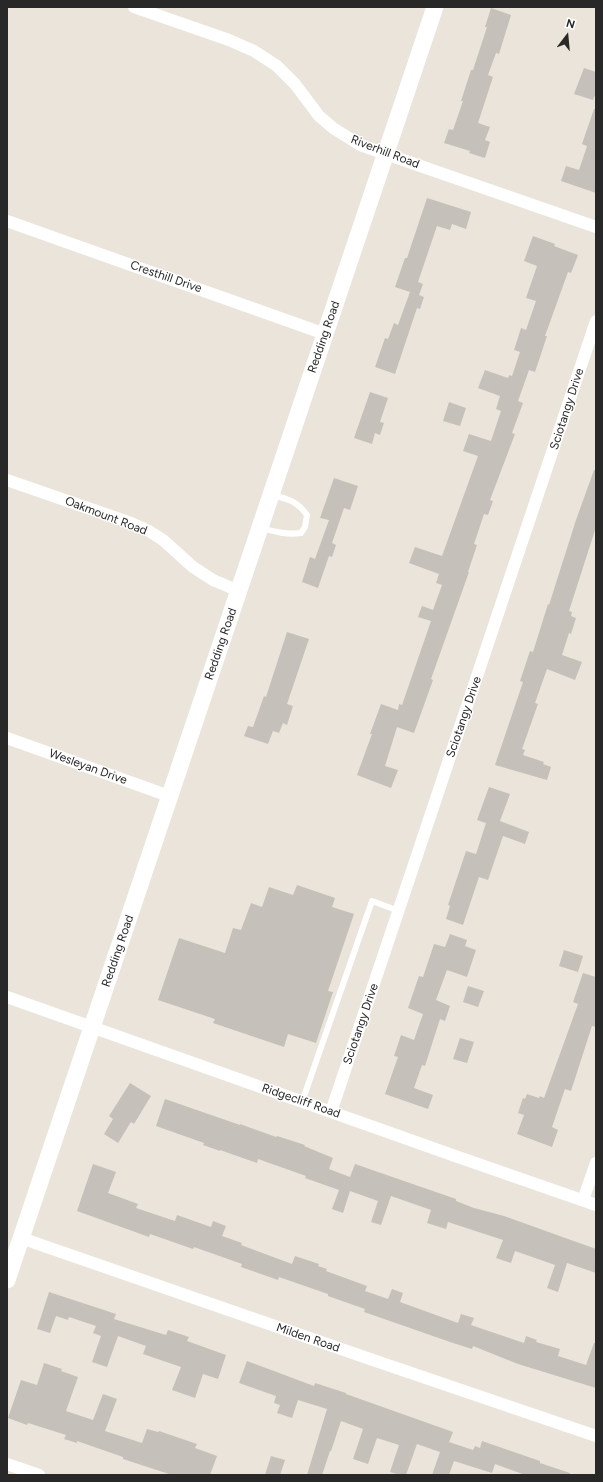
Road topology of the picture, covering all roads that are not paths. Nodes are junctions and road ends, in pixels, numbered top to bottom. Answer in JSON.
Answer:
{"nodes":[{"id":1,"x":134,"y":7,"type":"edge"},
{"id":2,"x":435,"y":7,"type":"edge"},
{"id":3,"x":386,"y":154,"type":"junction"},
{"id":4,"x":7,"y":221,"type":"edge"},
{"id":5,"x":596,"y":227,"type":"edge"},
{"id":6,"x":596,"y":321,"type":"edge"},
{"id":7,"x":325,"y":334,"type":"junction"},
{"id":8,"x":7,"y":480,"type":"edge"},
{"id":9,"x":271,"y":494,"type":"junction"},
{"id":10,"x":260,"y":528,"type":"junction"},
{"id":11,"x":239,"y":591,"type":"junction"},
{"id":12,"x":7,"y":738,"type":"edge"},
{"id":13,"x":169,"y":796,"type":"junction"},
{"id":14,"x":399,"y":911,"type":"junction"},
{"id":15,"x":7,"y":997,"type":"edge"},
{"id":16,"x":92,"y":1027,"type":"junction"},
{"id":17,"x":302,"y":1102,"type":"junction"},
{"id":18,"x":331,"y":1112,"type":"junction"},
{"id":19,"x":596,"y":1163,"type":"edge"},
{"id":20,"x":583,"y":1200,"type":"junction"},
{"id":21,"x":596,"y":1205,"type":"edge"},
{"id":22,"x":21,"y":1238,"type":"junction"},
{"id":23,"x":7,"y":1280,"type":"edge"},
{"id":24,"x":596,"y":1436,"type":"edge"},
{"id":25,"x":7,"y":1464,"type":"edge"},
{"id":26,"x":39,"y":1475,"type":"edge"}],
"edges":[{"from":1,"to":3,"type":"street","name":"Riverhill Road"},
{"from":2,"to":3,"type":"main road","name":"Redding Road"},
{"from":3,"to":5,"type":"street","name":"Riverhill Road"},
{"from":3,"to":7,"type":"main road","name":"Redding Road"},
{"from":4,"to":7,"type":"street","name":"Cresthill Drive"},
{"from":6,"to":14,"type":"street","name":"Sciotangy Drive"},
{"from":7,"to":9,"type":"main road","name":"Redding Road"},
{"from":8,"to":11,"type":"street","name":"Oakmount Road"},
{"from":9,"to":10,"type":"main road","name":"Redding Road"},
{"from":9,"to":10,"type":"lane"},
{"from":10,"to":11,"type":"main road","name":"Redding Road"},
{"from":11,"to":13,"type":"main road","name":"Redding Road"},
{"from":12,"to":13,"type":"street","name":"Wesleyan Drive"},
{"from":13,"to":16,"type":"main road","name":"Redding Road"},
{"from":14,"to":17,"type":"lane"},
{"from":14,"to":18,"type":"street","name":"Sciotangy Drive"},
{"from":15,"to":16,"type":"street","name":"Ridgecliff Road"},
{"from":16,"to":17,"type":"street","name":"Ridgecliff Road"},
{"from":16,"to":22,"type":"main road","name":"Redding Road"},
{"from":17,"to":18,"type":"street","name":"Ridgecliff Road"},
{"from":18,"to":20,"type":"street","name":"Ridgecliff Road"},
{"from":19,"to":20,"type":"street"},
{"from":20,"to":21,"type":"street","name":"Ridgecliff Road"},
{"from":22,"to":23,"type":"main road","name":"Redding Road"},
{"from":22,"to":24,"type":"street","name":"Milden Road"},
{"from":25,"to":26,"type":"street"}]}
